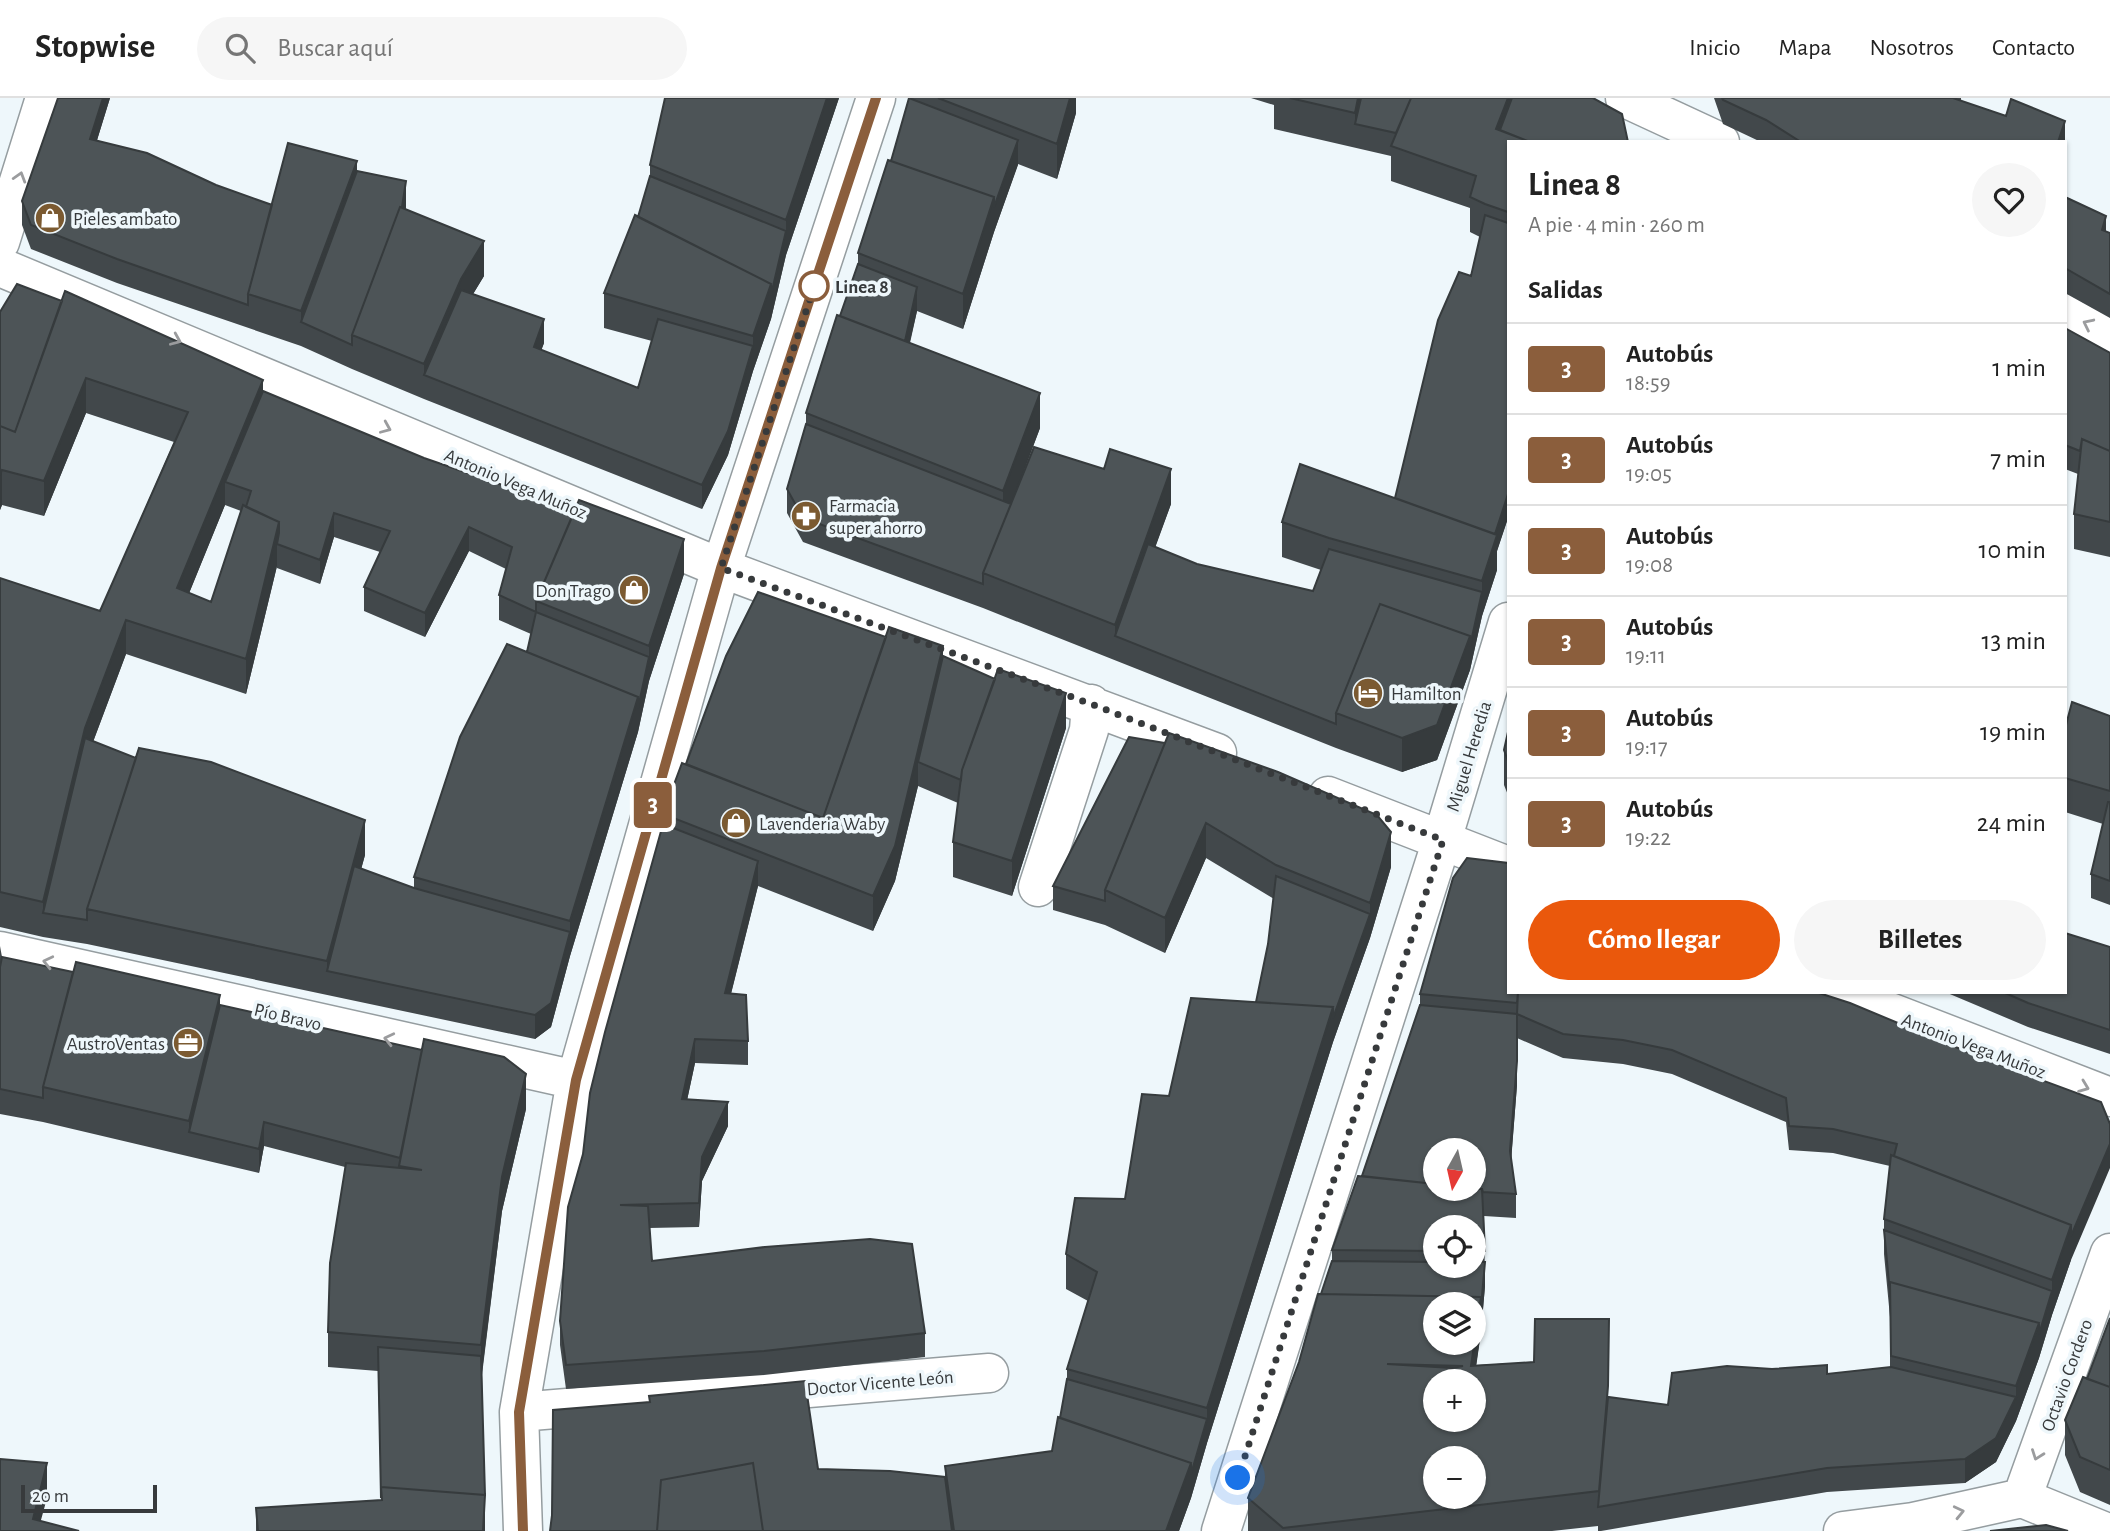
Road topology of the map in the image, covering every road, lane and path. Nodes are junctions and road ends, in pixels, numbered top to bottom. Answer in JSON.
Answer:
{"nodes":[{"id":1,"x":45,"y":98,"type":"edge"},
{"id":2,"x":876,"y":98,"type":"edge"},
{"id":3,"x":1625,"y":98,"type":"edge"},
{"id":4,"x":1664,"y":118,"type":"edge"},
{"id":5,"x":1715,"y":140,"type":"edge"},
{"id":6,"x":0,"y":242,"type":"edge"},
{"id":7,"x":0,"y":267,"type":"edge"},
{"id":8,"x":2067,"y":314,"type":"edge"},
{"id":9,"x":2110,"y":335,"type":"edge"},
{"id":10,"x":721,"y":568,"type":"junction"},
{"id":11,"x":1507,"y":625,"type":"edge"},
{"id":12,"x":1091,"y":704,"type":"junction"},
{"id":13,"x":1247,"y":765,"type":"edge"},
{"id":14,"x":1299,"y":785,"type":"edge"},
{"id":15,"x":1443,"y":840,"type":"junction"},
{"id":16,"x":1507,"y":866,"type":"edge"},
{"id":17,"x":1038,"y":887,"type":"dead end"},
{"id":18,"x":0,"y":951,"type":"edge"},
{"id":19,"x":1843,"y":994,"type":"edge"},
{"id":20,"x":576,"y":1080,"type":"junction"},
{"id":21,"x":2110,"y":1097,"type":"edge"},
{"id":22,"x":2110,"y":1253,"type":"edge"},
{"id":23,"x":989,"y":1373,"type":"dead end"},
{"id":24,"x":519,"y":1412,"type":"junction"},
{"id":25,"x":2022,"y":1498,"type":"junction"},
{"id":26,"x":1913,"y":1527,"type":"edge"},
{"id":27,"x":523,"y":1531,"type":"edge"},
{"id":28,"x":1222,"y":1531,"type":"edge"},
{"id":29,"x":1843,"y":1531,"type":"edge"},
{"id":30,"x":2103,"y":1531,"type":"edge"}],
"edges":[{"from":6,"to":1,"type":"street","one_way":true},
{"from":2,"to":10,"type":"street"},
{"from":3,"to":4,"type":"street"},
{"from":4,"to":5,"type":"street"},
{"from":7,"to":10,"type":"street","name":"Antonio Vega Muñoz","one_way":true},
{"from":9,"to":8,"type":"street","one_way":true},
{"from":10,"to":12,"type":"street","name":"Antonio Vega Muñoz"},
{"from":10,"to":20,"type":"street"},
{"from":11,"to":15,"type":"street","name":"Miguel Heredia"},
{"from":12,"to":13,"type":"street","name":"Antonio Vega Muñoz"},
{"from":12,"to":17,"type":"street"},
{"from":14,"to":15,"type":"street"},
{"from":15,"to":16,"type":"street"},
{"from":15,"to":28,"type":"street","name":"Miguel Heredia"},
{"from":20,"to":18,"type":"street","name":"Pío Bravo","one_way":true},
{"from":19,"to":21,"type":"street","name":"Antonio Vega Muñoz","one_way":true},
{"from":20,"to":24,"type":"street"},
{"from":22,"to":25,"type":"street","name":"Octavio Cordero","one_way":true},
{"from":23,"to":24,"type":"street","name":"Doctor Vicente León"},
{"from":24,"to":27,"type":"street"},
{"from":26,"to":25,"type":"street","one_way":true},
{"from":25,"to":30,"type":"street"},
{"from":26,"to":29,"type":"street"}]}
